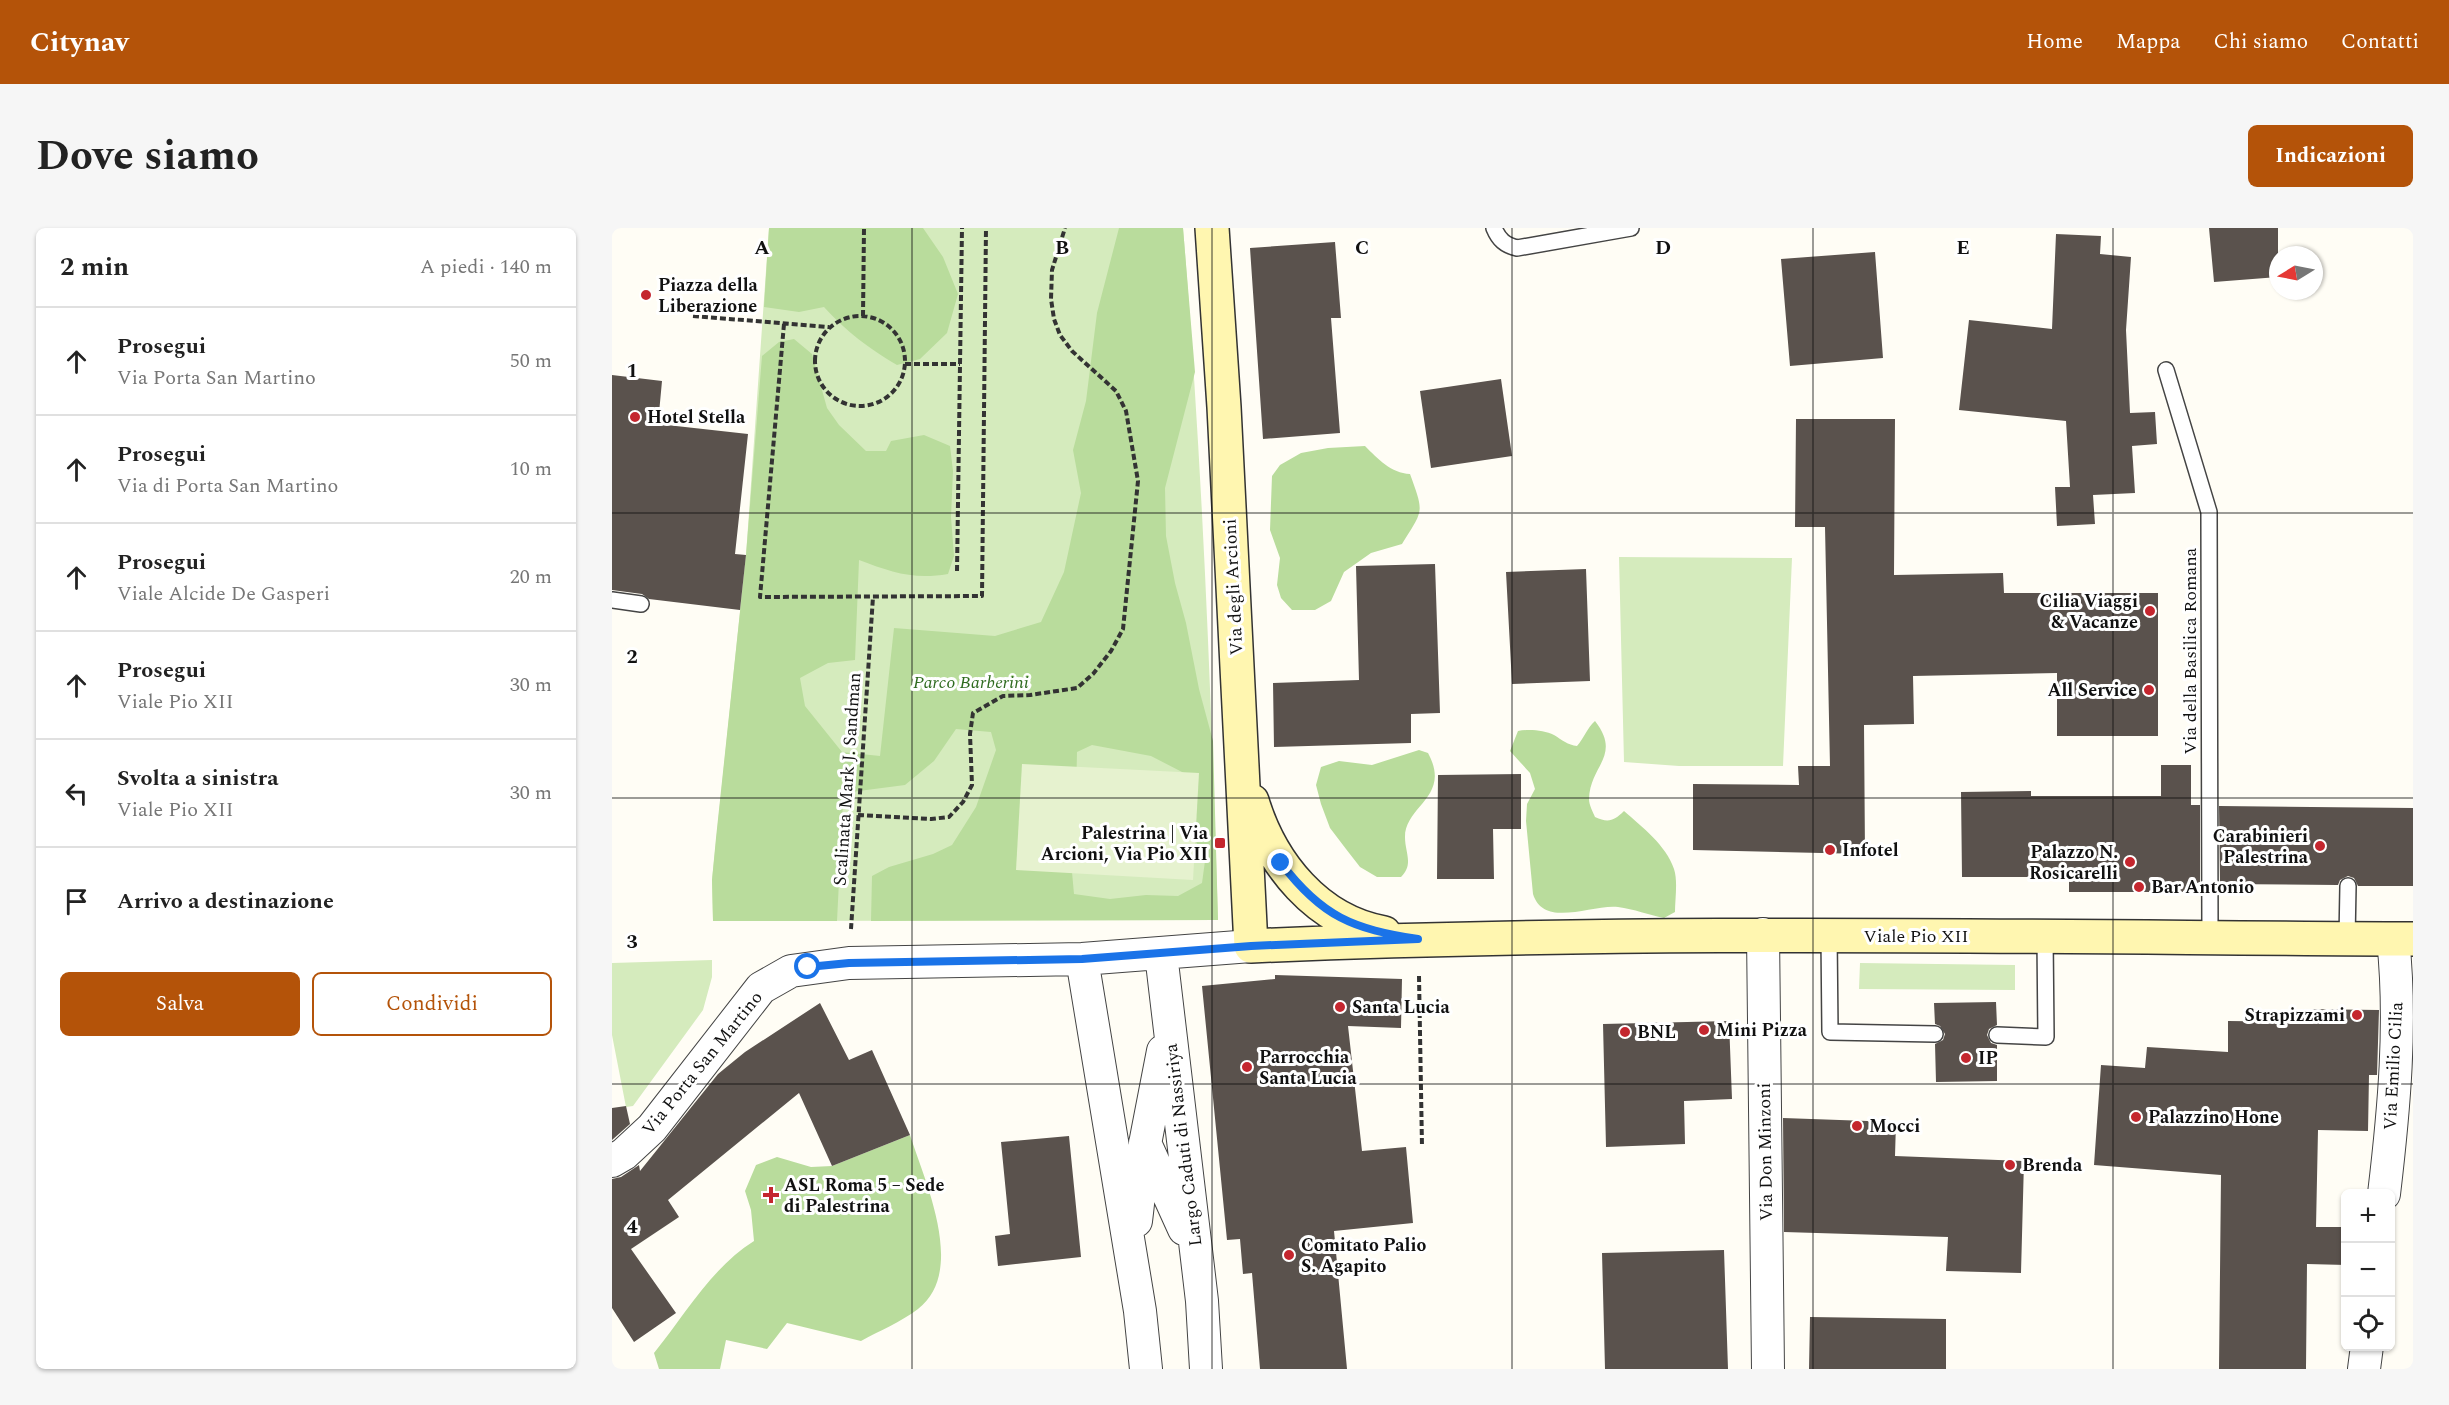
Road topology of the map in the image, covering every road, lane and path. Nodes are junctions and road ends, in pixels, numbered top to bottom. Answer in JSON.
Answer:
{"nodes":[{"id":1,"x":864,"y":228,"type":"edge"},
{"id":2,"x":962,"y":228,"type":"edge"},
{"id":3,"x":986,"y":228,"type":"edge"},
{"id":4,"x":1065,"y":228,"type":"edge"},
{"id":5,"x":1212,"y":228,"type":"edge"},
{"id":6,"x":1494,"y":228,"type":"edge"},
{"id":7,"x":1631,"y":228,"type":"edge"},
{"id":8,"x":693,"y":316,"type":"dead end"},
{"id":9,"x":863,"y":316,"type":"junction"},
{"id":10,"x":784,"y":324,"type":"junction"},
{"id":11,"x":830,"y":327,"type":"junction"},
{"id":12,"x":905,"y":364,"type":"junction"},
{"id":13,"x":960,"y":364,"type":"junction"},
{"id":14,"x":2166,"y":370,"type":"dead end"},
{"id":15,"x":957,"y":571,"type":"dead end"},
{"id":16,"x":873,"y":597,"type":"junction"},
{"id":17,"x":612,"y":600,"type":"edge"},
{"id":18,"x":641,"y":604,"type":"dead end"},
{"id":19,"x":1241,"y":743,"type":"junction"},
{"id":20,"x":858,"y":815,"type":"junction"},
{"id":21,"x":2348,"y":885,"type":"dead end"},
{"id":22,"x":1763,"y":934,"type":"junction"},
{"id":23,"x":1829,"y":936,"type":"junction"},
{"id":24,"x":2045,"y":936,"type":"junction"},
{"id":25,"x":2210,"y":938,"type":"junction"},
{"id":26,"x":1418,"y":939,"type":"junction"},
{"id":27,"x":2347,"y":939,"type":"junction"},
{"id":28,"x":2403,"y":939,"type":"edge"},
{"id":29,"x":1251,"y":946,"type":"junction"},
{"id":30,"x":1161,"y":954,"type":"junction"},
{"id":31,"x":1082,"y":959,"type":"junction"},
{"id":32,"x":849,"y":963,"type":"junction"},
{"id":33,"x":1169,"y":1022,"type":"junction"},
{"id":34,"x":1935,"y":1034,"type":"dead end"},
{"id":35,"x":1997,"y":1035,"type":"dead end"},
{"id":36,"x":1097,"y":1052,"type":"junction"},
{"id":37,"x":1145,"y":1144,"type":"junction"},
{"id":38,"x":1422,"y":1146,"type":"dead end"},
{"id":39,"x":612,"y":1161,"type":"edge"},
{"id":40,"x":2384,"y":1189,"type":"edge"},
{"id":41,"x":1196,"y":1255,"type":"junction"},
{"id":42,"x":1131,"y":1258,"type":"junction"},
{"id":43,"x":2366,"y":1351,"type":"edge"},
{"id":44,"x":1146,"y":1369,"type":"edge"},
{"id":45,"x":1206,"y":1369,"type":"edge"},
{"id":46,"x":1767,"y":1369,"type":"edge"},
{"id":47,"x":2364,"y":1369,"type":"edge"}],
"edges":[{"from":1,"to":9,"type":"path"},
{"from":2,"to":13,"type":"path"},
{"from":3,"to":16,"type":"path"},
{"from":4,"to":20,"type":"path"},
{"from":5,"to":19,"type":"street","name":"Via degli Arcioni"},
{"from":6,"to":7,"type":"lane"},
{"from":8,"to":10,"type":"path"},
{"from":9,"to":11,"type":"path"},
{"from":9,"to":12,"type":"path"},
{"from":10,"to":11,"type":"path"},
{"from":10,"to":16,"type":"path"},
{"from":11,"to":12,"type":"path"},
{"from":12,"to":13,"type":"path"},
{"from":13,"to":15,"type":"path"},
{"from":14,"to":25,"type":"lane","name":"Via della Basilica Romana"},
{"from":16,"to":20,"type":"path","name":"Scalinata Mark J. Sandman"},
{"from":17,"to":18,"type":"lane"},
{"from":19,"to":26,"type":"street","name":"Viale Pio XII"},
{"from":19,"to":29,"type":"street","name":"Via degli Arcioni"},
{"from":20,"to":32,"type":"path","name":"Scalinata Mark J. Sandman"},
{"from":21,"to":27,"type":"lane"},
{"from":22,"to":23,"type":"street","name":"Viale Pio XII"},
{"from":22,"to":26,"type":"street","name":"Viale Pio XII"},
{"from":22,"to":46,"type":"street","name":"Via Don Minzoni"},
{"from":23,"to":24,"type":"street","name":"Viale Pio XII"},
{"from":23,"to":34,"type":"lane"},
{"from":24,"to":25,"type":"street","name":"Viale Pio XII"},
{"from":24,"to":35,"type":"lane"},
{"from":25,"to":27,"type":"street","name":"Viale Pio XII"},
{"from":26,"to":29,"type":"street","name":"Viale Pio XII"},
{"from":26,"to":38,"type":"path"},
{"from":27,"to":28,"type":"street","name":"Viale Pio XII"},
{"from":28,"to":40,"type":"street","name":"Via Emilio Cilia"},
{"from":29,"to":30,"type":"street","name":"Via Porta San Martino"},
{"from":30,"to":31,"type":"street","name":"Via Porta San Martino"},
{"from":30,"to":33,"type":"street","name":"Largo Caduti di Nassiriya"},
{"from":31,"to":32,"type":"street","name":"Via Porta San Martino"},
{"from":31,"to":36,"type":"street","name":"Largo Caduti di Nassiriya"},
{"from":32,"to":39,"type":"street","name":"Via Porta San Martino"},
{"from":33,"to":37,"type":"street","name":"Largo Caduti di Nassiriya"},
{"from":33,"to":41,"type":"street","name":"Largo Caduti di Nassiriya"},
{"from":36,"to":37,"type":"street","name":"Largo Caduti di Nassiriya"},
{"from":36,"to":42,"type":"street","name":"Largo Caduti di Nassiriya"},
{"from":37,"to":41,"type":"street","name":"Largo Caduti di Nassiriya"},
{"from":37,"to":42,"type":"street","name":"Largo Caduti di Nassiriya"},
{"from":41,"to":45,"type":"street"},
{"from":42,"to":44,"type":"street"},
{"from":43,"to":47,"type":"street"}]}
